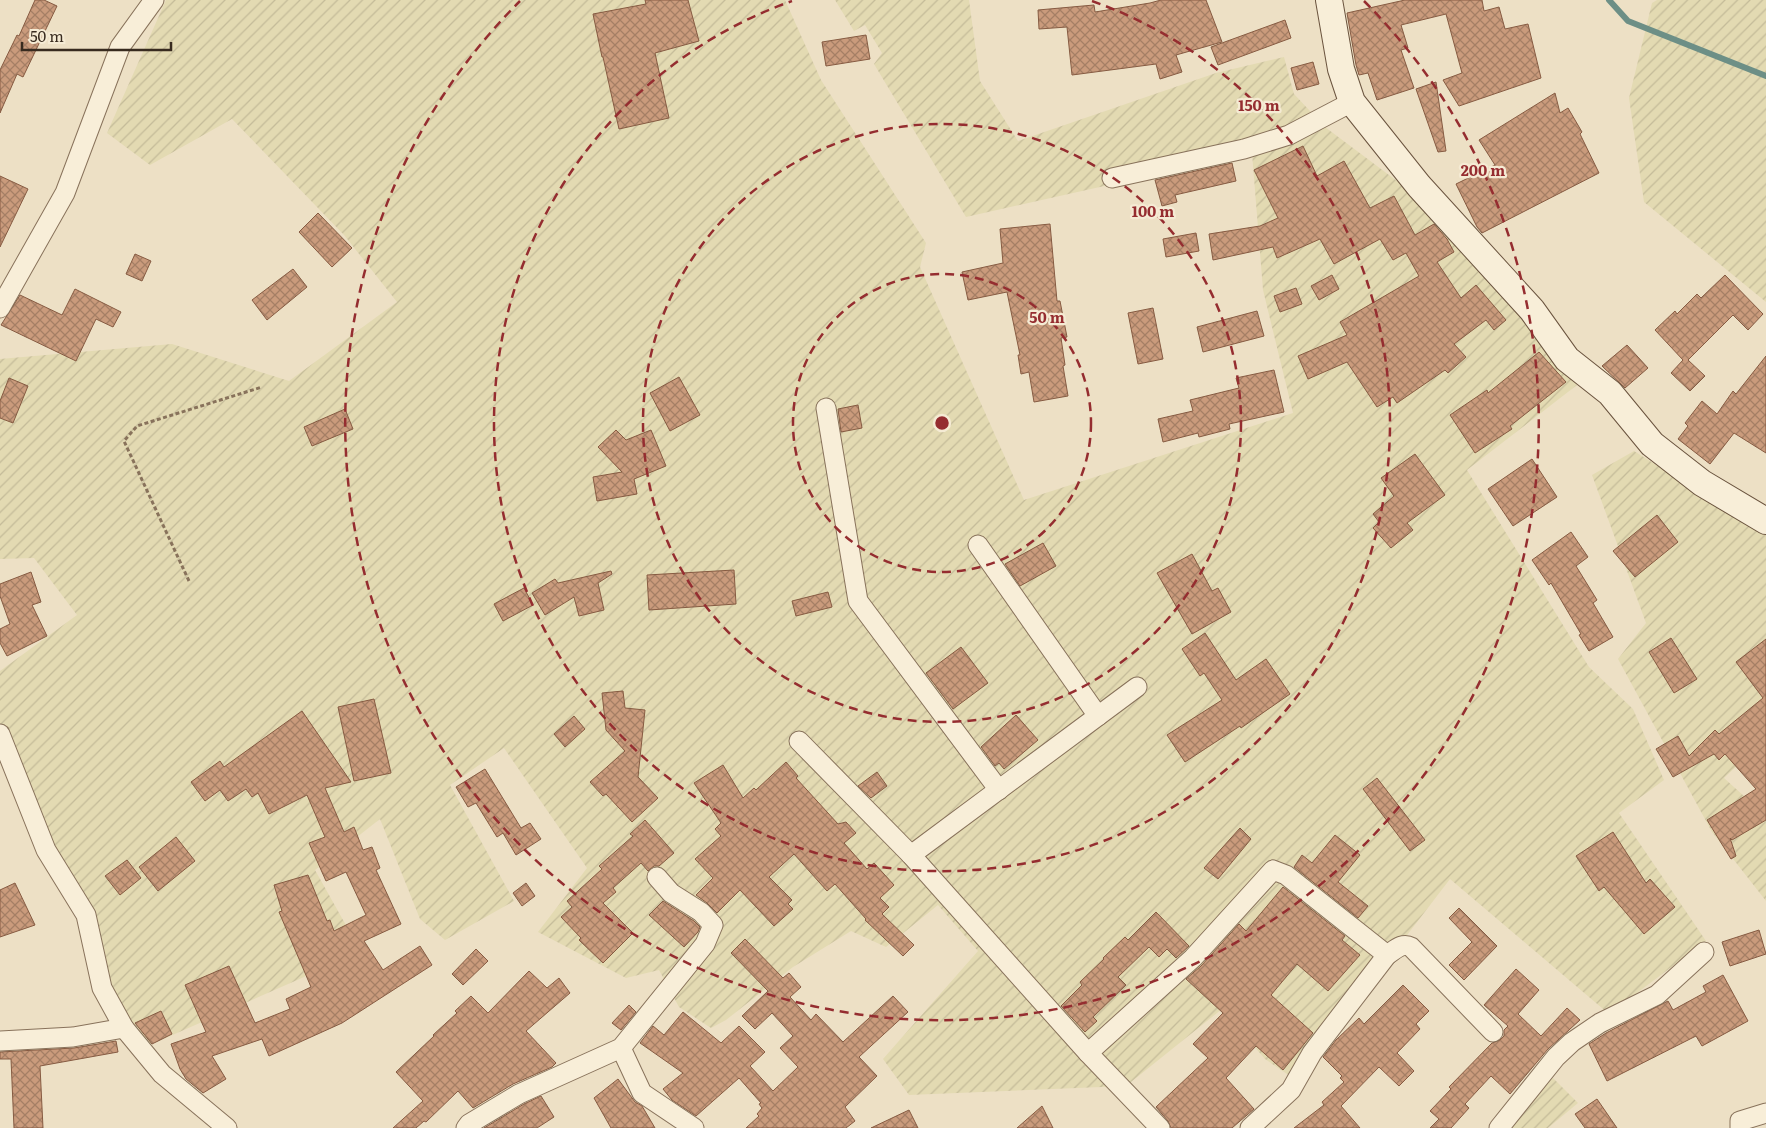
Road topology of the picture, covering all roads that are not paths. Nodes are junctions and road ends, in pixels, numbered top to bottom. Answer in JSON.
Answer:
{"nodes":[{"id":1,"x":154,"y":0,"type":"edge"},
{"id":2,"x":1329,"y":0,"type":"edge"},
{"id":3,"x":1352,"y":102,"type":"junction"},
{"id":4,"x":1112,"y":178,"type":"dead end"},
{"id":5,"x":0,"y":308,"type":"edge"},
{"id":6,"x":826,"y":408,"type":"dead end"},
{"id":7,"x":1766,"y":521,"type":"edge"},
{"id":8,"x":978,"y":545,"type":"dead end"},
{"id":9,"x":1137,"y":687,"type":"dead end"},
{"id":10,"x":1098,"y":716,"type":"junction"},
{"id":11,"x":0,"y":734,"type":"edge"},
{"id":12,"x":799,"y":741,"type":"dead end"},
{"id":13,"x":999,"y":790,"type":"junction"},
{"id":14,"x":911,"y":856,"type":"junction"},
{"id":15,"x":657,"y":877,"type":"dead end"},
{"id":16,"x":1704,"y":952,"type":"dead end"},
{"id":17,"x":1388,"y":955,"type":"junction"},
{"id":18,"x":124,"y":1028,"type":"junction"},
{"id":19,"x":1493,"y":1032,"type":"dead end"},
{"id":20,"x":0,"y":1041,"type":"edge"},
{"id":21,"x":621,"y":1048,"type":"junction"},
{"id":22,"x":1088,"y":1053,"type":"junction"},
{"id":23,"x":1766,"y":1113,"type":"edge"},
{"id":24,"x":227,"y":1128,"type":"edge"},
{"id":25,"x":466,"y":1128,"type":"edge"},
{"id":26,"x":694,"y":1128,"type":"edge"},
{"id":27,"x":1160,"y":1128,"type":"edge"},
{"id":28,"x":1250,"y":1128,"type":"edge"},
{"id":29,"x":1499,"y":1128,"type":"edge"},
{"id":30,"x":1740,"y":1128,"type":"edge"}],
"edges":[{"from":1,"to":5,"type":"street"},
{"from":2,"to":3,"type":"street"},
{"from":3,"to":4,"type":"street"},
{"from":3,"to":7,"type":"street"},
{"from":6,"to":13,"type":"street"},
{"from":8,"to":10,"type":"street"},
{"from":9,"to":10,"type":"street"},
{"from":10,"to":13,"type":"street"},
{"from":11,"to":18,"type":"street"},
{"from":12,"to":14,"type":"street"},
{"from":13,"to":14,"type":"street"},
{"from":14,"to":22,"type":"street"},
{"from":15,"to":21,"type":"street"},
{"from":16,"to":29,"type":"street"},
{"from":17,"to":19,"type":"street"},
{"from":17,"to":22,"type":"street"},
{"from":17,"to":28,"type":"street"},
{"from":18,"to":20,"type":"street"},
{"from":18,"to":24,"type":"street"},
{"from":21,"to":25,"type":"street"},
{"from":21,"to":26,"type":"street"},
{"from":22,"to":27,"type":"street"},
{"from":23,"to":30,"type":"street"}]}
